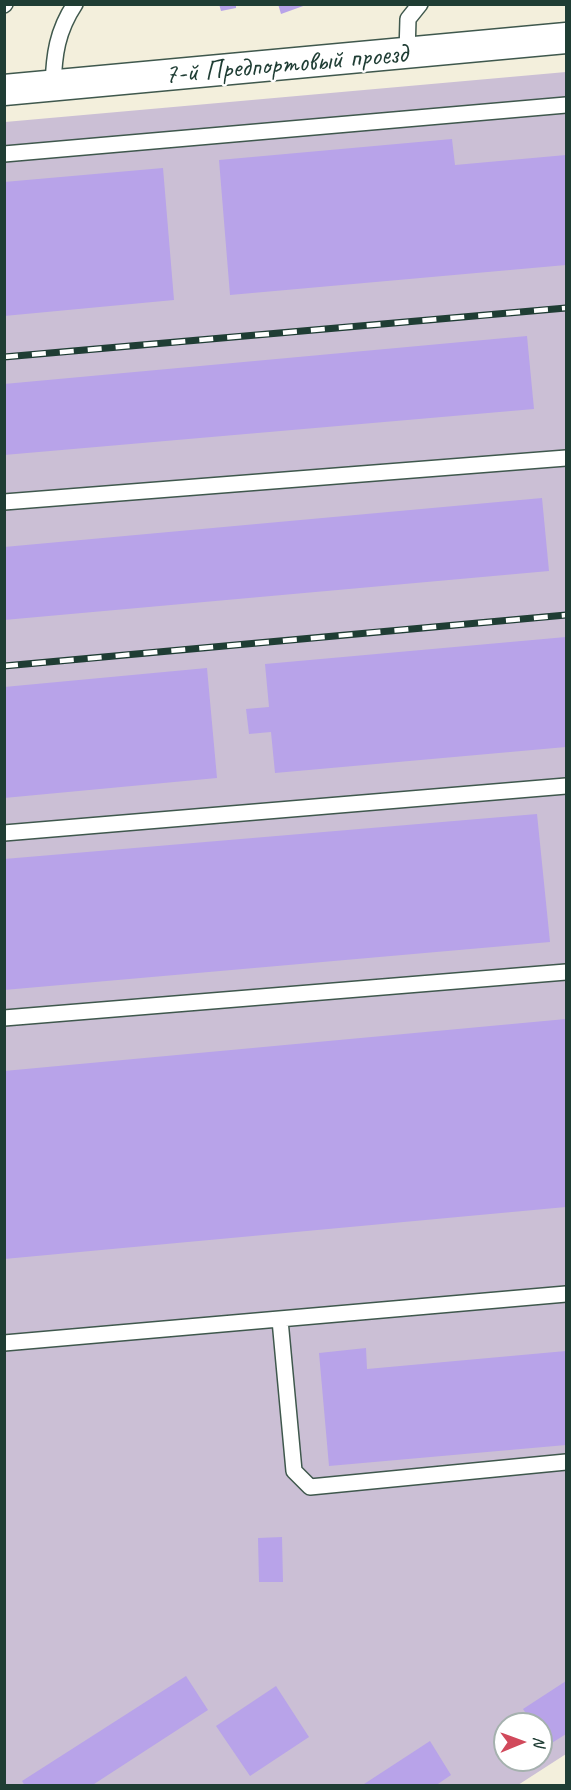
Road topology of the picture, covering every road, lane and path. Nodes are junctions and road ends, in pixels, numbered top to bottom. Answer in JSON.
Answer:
{"nodes":[{"id":1,"x":75,"y":4,"type":"edge"},
{"id":2,"x":420,"y":4,"type":"edge"},
{"id":3,"x":567,"y":38,"type":"edge"},
{"id":4,"x":407,"y":53,"type":"junction"},
{"id":5,"x":53,"y":86,"type":"junction"},
{"id":6,"x":4,"y":90,"type":"edge"},
{"id":7,"x":567,"y":105,"type":"edge"},
{"id":8,"x":4,"y":154,"type":"edge"},
{"id":9,"x":567,"y":458,"type":"edge"},
{"id":10,"x":4,"y":502,"type":"edge"},
{"id":11,"x":567,"y":786,"type":"edge"},
{"id":12,"x":4,"y":833,"type":"edge"},
{"id":13,"x":567,"y":972,"type":"edge"},
{"id":14,"x":4,"y":1018,"type":"edge"},
{"id":15,"x":567,"y":1294,"type":"edge"},
{"id":16,"x":280,"y":1320,"type":"junction"},
{"id":17,"x":4,"y":1343,"type":"edge"},
{"id":18,"x":567,"y":1462,"type":"edge"}],
"edges":[{"from":1,"to":5,"type":"lane"},
{"from":2,"to":4,"type":"lane"},
{"from":3,"to":4,"type":"street","name":"7-й Предпортовый проезд"},
{"from":4,"to":5,"type":"street","name":"7-й Предпортовый проезд"},
{"from":5,"to":6,"type":"street","name":"7-й Предпортовый проезд"},
{"from":7,"to":8,"type":"lane"},
{"from":9,"to":10,"type":"lane"},
{"from":11,"to":12,"type":"lane"},
{"from":13,"to":14,"type":"lane"},
{"from":15,"to":16,"type":"lane"},
{"from":16,"to":17,"type":"lane"},
{"from":16,"to":18,"type":"lane"}]}
